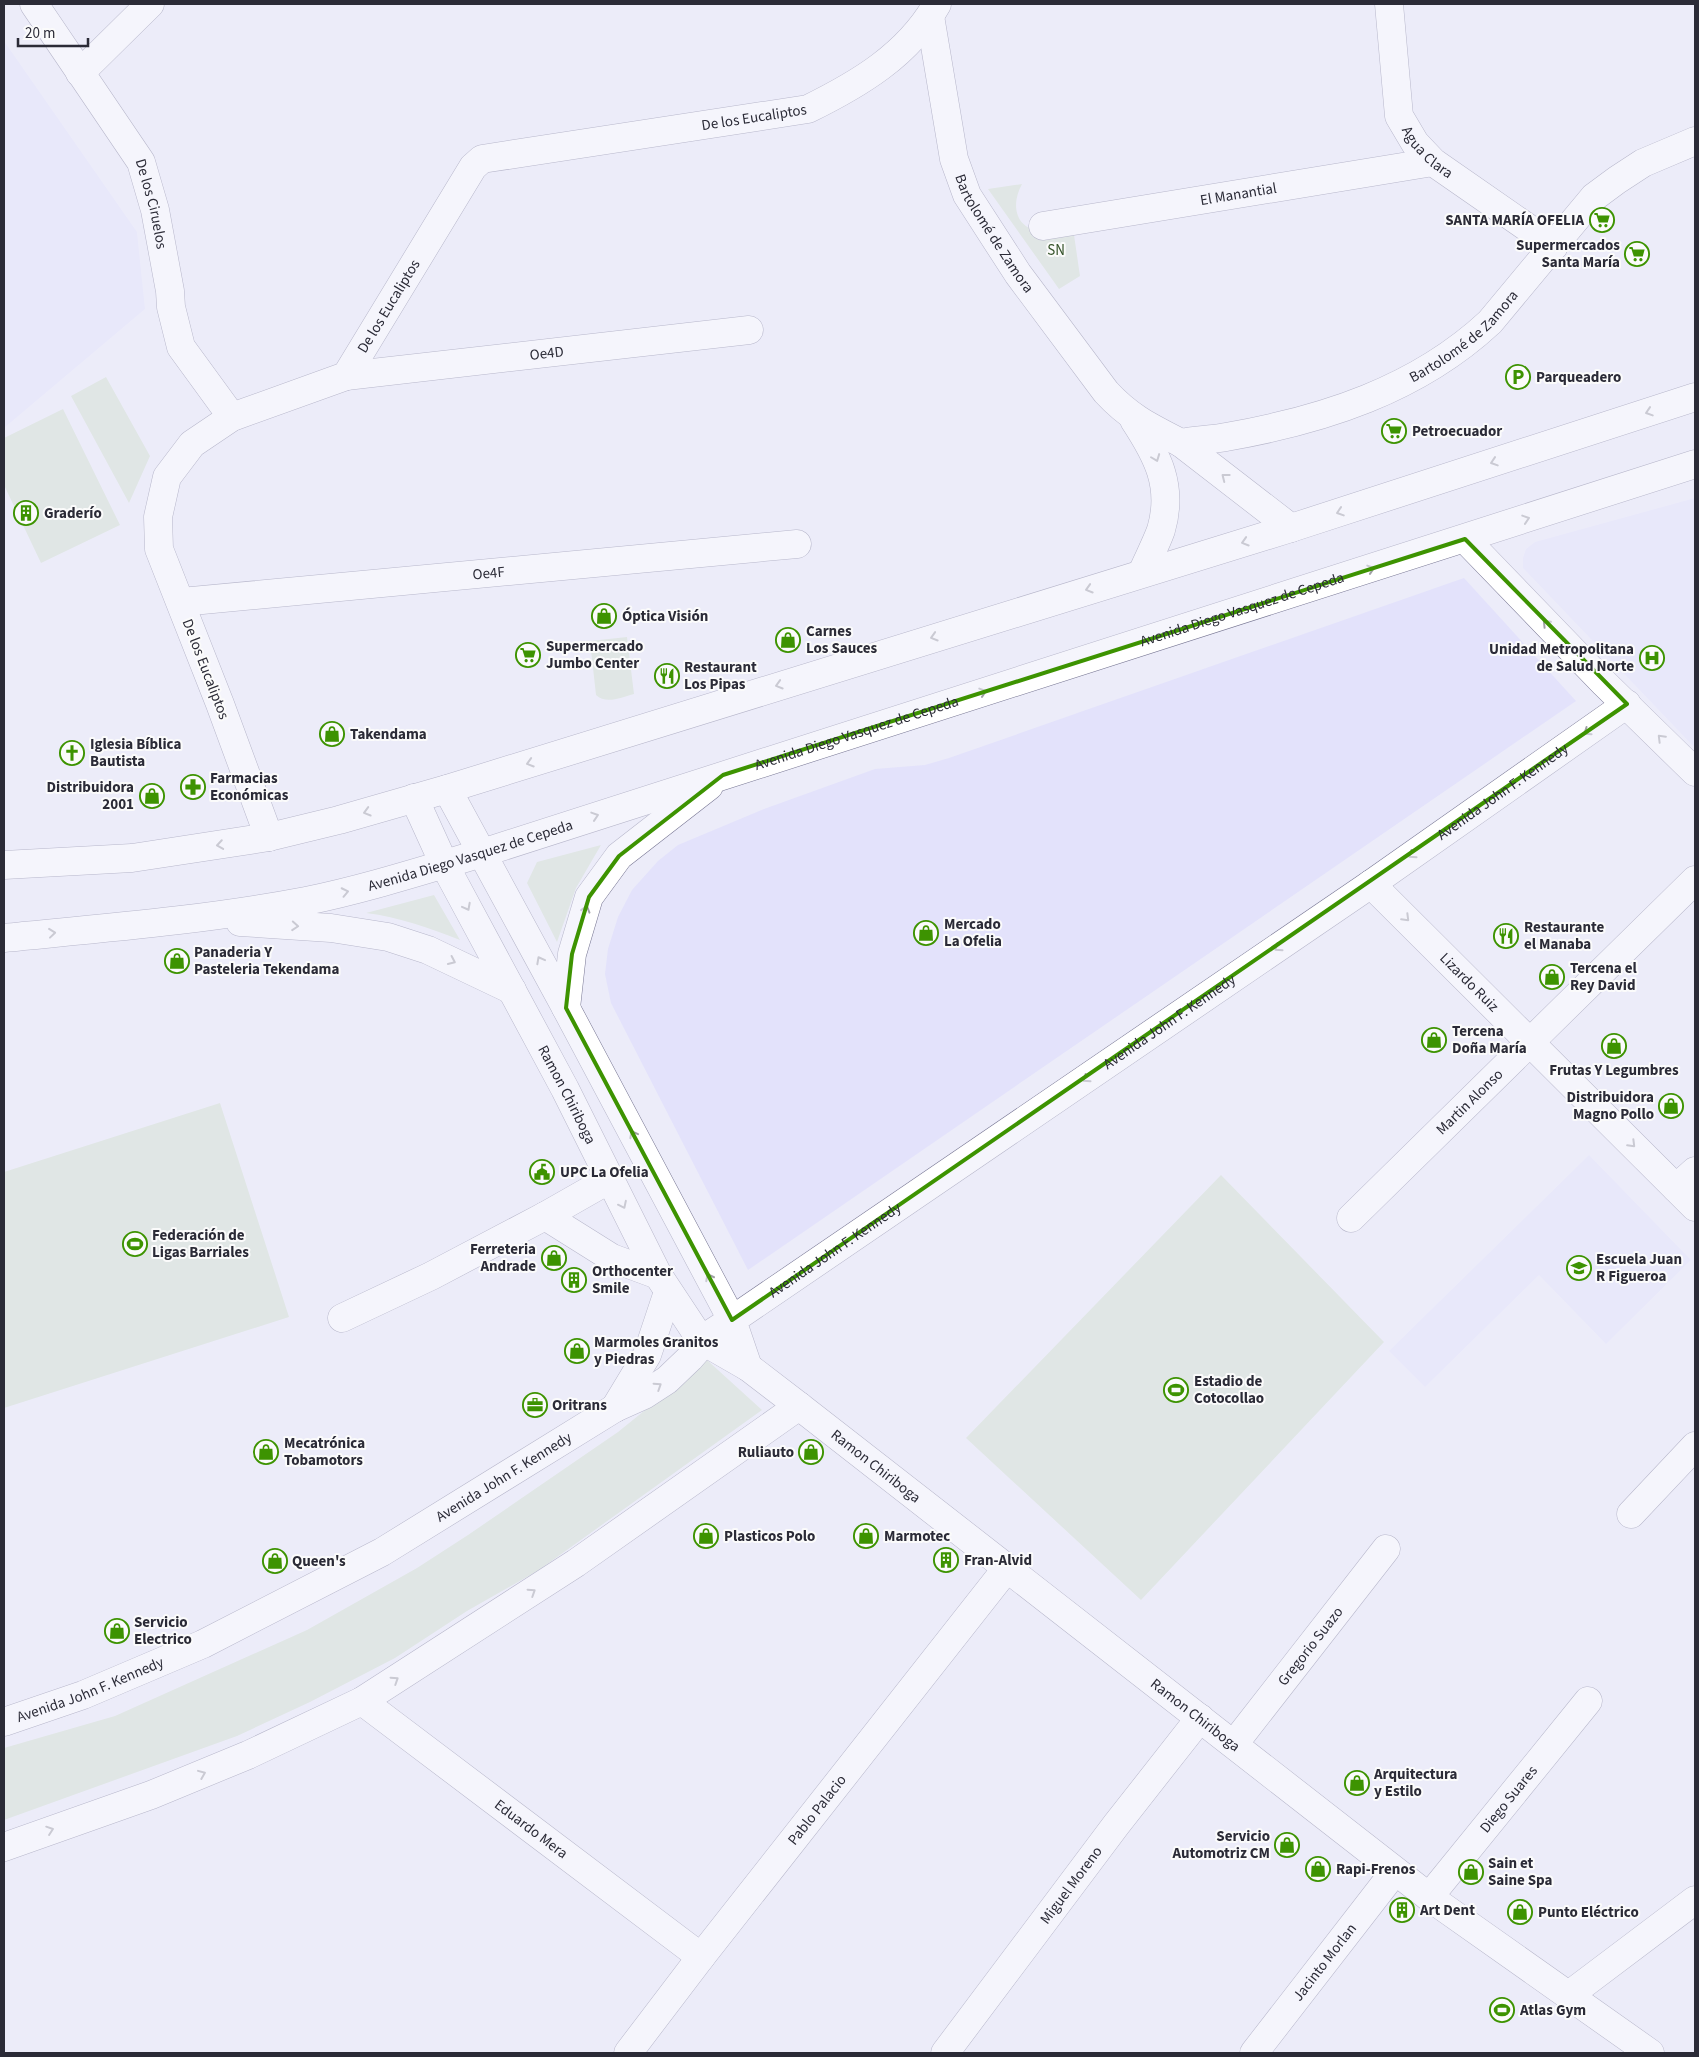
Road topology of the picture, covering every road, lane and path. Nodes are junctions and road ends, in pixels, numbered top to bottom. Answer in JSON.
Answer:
{"nodes":[{"id":1,"x":34,"y":4,"type":"edge"},
{"id":2,"x":150,"y":4,"type":"edge"},
{"id":3,"x":1389,"y":4,"type":"edge"},
{"id":4,"x":933,"y":10,"type":"edge"},
{"id":5,"x":80,"y":73,"type":"junction"},
{"id":6,"x":1695,"y":141,"type":"edge"},
{"id":7,"x":1433,"y":162,"type":"junction"},
{"id":8,"x":1043,"y":226,"type":"dead end"},
{"id":9,"x":1554,"y":246,"type":"junction"},
{"id":10,"x":749,"y":330,"type":"dead end"},
{"id":11,"x":346,"y":376,"type":"junction"},
{"id":12,"x":1695,"y":396,"type":"edge"},
{"id":13,"x":1132,"y":416,"type":"junction"},
{"id":14,"x":232,"y":417,"type":"junction"},
{"id":15,"x":1181,"y":443,"type":"junction"},
{"id":16,"x":1695,"y":464,"type":"edge"},
{"id":17,"x":1291,"y":528,"type":"junction"},
{"id":18,"x":1465,"y":539,"type":"junction"},
{"id":19,"x":797,"y":544,"type":"dead end"},
{"id":20,"x":1142,"y":573,"type":"junction"},
{"id":21,"x":181,"y":602,"type":"junction"},
{"id":22,"x":1627,"y":704,"type":"junction"},
{"id":23,"x":1695,"y":772,"type":"edge"},
{"id":24,"x":723,"y":775,"type":"junction"},
{"id":25,"x":447,"y":789,"type":"junction"},
{"id":26,"x":414,"y":798,"type":"junction"},
{"id":27,"x":269,"y":838,"type":"junction"},
{"id":28,"x":482,"y":853,"type":"junction"},
{"id":29,"x":444,"y":864,"type":"junction"},
{"id":30,"x":4,"y":865,"type":"edge"},
{"id":31,"x":1695,"y":880,"type":"edge"},
{"id":32,"x":1371,"y":884,"type":"junction"},
{"id":33,"x":194,"y":919,"type":"junction"},
{"id":34,"x":4,"y":938,"type":"edge"},
{"id":35,"x":512,"y":990,"type":"junction"},
{"id":36,"x":566,"y":1008,"type":"junction"},
{"id":37,"x":1529,"y":1042,"type":"junction"},
{"id":38,"x":610,"y":1179,"type":"junction"},
{"id":39,"x":1686,"y":1180,"type":"edge"},
{"id":40,"x":1695,"y":1208,"type":"edge"},
{"id":41,"x":545,"y":1216,"type":"junction"},
{"id":42,"x":1351,"y":1218,"type":"dead end"},
{"id":43,"x":663,"y":1284,"type":"junction"},
{"id":44,"x":342,"y":1318,"type":"dead end"},
{"id":45,"x":732,"y":1320,"type":"junction"},
{"id":46,"x":701,"y":1340,"type":"junction"},
{"id":47,"x":748,"y":1367,"type":"junction"},
{"id":48,"x":799,"y":1406,"type":"junction"},
{"id":49,"x":615,"y":1408,"type":"junction"},
{"id":50,"x":1695,"y":1446,"type":"edge"},
{"id":51,"x":1631,"y":1514,"type":"dead end"},
{"id":52,"x":1386,"y":1549,"type":"dead end"},
{"id":53,"x":1007,"y":1568,"type":"junction"},
{"id":54,"x":362,"y":1701,"type":"junction"},
{"id":55,"x":1588,"y":1701,"type":"dead end"},
{"id":56,"x":1200,"y":1718,"type":"junction"},
{"id":57,"x":4,"y":1722,"type":"edge"},
{"id":58,"x":1234,"y":1744,"type":"junction"},
{"id":59,"x":4,"y":1846,"type":"edge"},
{"id":60,"x":1395,"y":1871,"type":"junction"},
{"id":61,"x":1429,"y":1897,"type":"junction"},
{"id":62,"x":1695,"y":1900,"type":"edge"},
{"id":63,"x":700,"y":1957,"type":"junction"},
{"id":64,"x":1570,"y":1995,"type":"junction"},
{"id":65,"x":628,"y":2053,"type":"edge"},
{"id":66,"x":945,"y":2053,"type":"edge"},
{"id":67,"x":1254,"y":2053,"type":"edge"},
{"id":68,"x":1650,"y":2053,"type":"edge"}],
"edges":[{"from":1,"to":5,"type":"street","name":"De los Ciruelos"},
{"from":2,"to":5,"type":"street"},
{"from":3,"to":7,"type":"street","name":"Agua Clara"},
{"from":4,"to":11,"type":"street","name":"De los Eucaliptos"},
{"from":4,"to":13,"type":"street","name":"Bartolomé de Zamora"},
{"from":5,"to":14,"type":"street","name":"De los Ciruelos"},
{"from":6,"to":9,"type":"street","name":"Bartolomé de Zamora"},
{"from":7,"to":8,"type":"street","name":"El Manantial"},
{"from":7,"to":9,"type":"street","name":"Agua Clara"},
{"from":9,"to":15,"type":"street","name":"Bartolomé de Zamora"},
{"from":10,"to":11,"type":"street","name":"Oe4D"},
{"from":11,"to":14,"type":"street","name":"De los Eucaliptos"},
{"from":12,"to":17,"type":"street","one_way":true},
{"from":13,"to":15,"type":"street","name":"Bartolomé de Zamora"},
{"from":13,"to":20,"type":"street","name":"Bartolomé de Zamora","one_way":true},
{"from":14,"to":21,"type":"street","name":"De los Eucaliptos"},
{"from":17,"to":15,"type":"street","name":"Bartolomé de Zamora","one_way":true},
{"from":18,"to":16,"type":"street","name":"Avenida Diego Vasquez de Cepeda","one_way":true},
{"from":17,"to":20,"type":"street","one_way":true},
{"from":22,"to":18,"type":"street","one_way":true},
{"from":24,"to":18,"type":"street","name":"Avenida Diego Vasquez de Cepeda","one_way":true},
{"from":19,"to":21,"type":"street","name":"Oe4F"},
{"from":20,"to":25,"type":"street","one_way":true},
{"from":21,"to":27,"type":"street","name":"De los Eucaliptos"},
{"from":23,"to":22,"type":"street","one_way":true},
{"from":22,"to":32,"type":"street","name":"Avenida John F. Kennedy","one_way":true},
{"from":28,"to":24,"type":"street","name":"Avenida Diego Vasquez de Cepeda","one_way":true},
{"from":36,"to":24,"type":"street","one_way":true},
{"from":25,"to":26,"type":"street"},
{"from":25,"to":28,"type":"street"},
{"from":26,"to":27,"type":"street","one_way":true},
{"from":26,"to":29,"type":"street","name":"Ramon Chiriboga"},
{"from":27,"to":30,"type":"street","one_way":true},
{"from":28,"to":29,"type":"street","name":"Avenida Diego Vasquez de Cepeda"},
{"from":36,"to":28,"type":"street","one_way":true},
{"from":33,"to":29,"type":"street","name":"Avenida Diego Vasquez de Cepeda","one_way":true},
{"from":29,"to":35,"type":"street","name":"Ramon Chiriboga","one_way":true},
{"from":31,"to":37,"type":"street","name":"Martin Alonso"},
{"from":32,"to":37,"type":"street","name":"Lizardo Ruiz","one_way":true},
{"from":32,"to":45,"type":"street","name":"Avenida John F. Kennedy","one_way":true},
{"from":34,"to":33,"type":"street","name":"Avenida Diego Vasquez de Cepeda","one_way":true},
{"from":33,"to":35,"type":"street","one_way":true},
{"from":35,"to":38,"type":"street","name":"Ramon Chiriboga"},
{"from":45,"to":36,"type":"street","one_way":true},
{"from":37,"to":39,"type":"street","name":"Lizardo Ruiz","one_way":true},
{"from":37,"to":42,"type":"street","name":"Martin Alonso"},
{"from":38,"to":41,"type":"street"},
{"from":38,"to":43,"type":"street","name":"Ramon Chiriboga","one_way":true},
{"from":39,"to":40,"type":"street","name":"Lizardo Ruiz"},
{"from":41,"to":43,"type":"street"},
{"from":41,"to":44,"type":"street"},
{"from":43,"to":46,"type":"street","name":"Ramon Chiriboga"},
{"from":43,"to":49,"type":"street"},
{"from":45,"to":46,"type":"street","name":"Avenida John F. Kennedy"},
{"from":45,"to":47,"type":"street"},
{"from":46,"to":47,"type":"street","name":"Ramon Chiriboga"},
{"from":49,"to":46,"type":"street","name":"Avenida John F. Kennedy","one_way":true},
{"from":47,"to":48,"type":"street","name":"Ramon Chiriboga"},
{"from":48,"to":53,"type":"street","name":"Ramon Chiriboga"},
{"from":54,"to":48,"type":"street","one_way":true},
{"from":49,"to":57,"type":"street","name":"Avenida John F. Kennedy"},
{"from":50,"to":51,"type":"street"},
{"from":52,"to":58,"type":"street","name":"Gregorio Suazo"},
{"from":53,"to":56,"type":"street","name":"Ramon Chiriboga"},
{"from":53,"to":63,"type":"street","name":"Pablo Palacio"},
{"from":59,"to":54,"type":"street","one_way":true},
{"from":54,"to":63,"type":"street","name":"Eduardo Mera"},
{"from":55,"to":61,"type":"street","name":"Diego Suares"},
{"from":56,"to":58,"type":"street","name":"Ramon Chiriboga"},
{"from":56,"to":66,"type":"street","name":"Miguel Moreno"},
{"from":58,"to":60,"type":"street","name":"Ramon Chiriboga"},
{"from":60,"to":61,"type":"street","name":"Ramon Chiriboga"},
{"from":60,"to":67,"type":"street","name":"Jacinto Morlan"},
{"from":61,"to":64,"type":"street","name":"Ramon Chiriboga"},
{"from":62,"to":64,"type":"street"},
{"from":63,"to":65,"type":"street","name":"Pablo Palacio"},
{"from":64,"to":68,"type":"street","name":"Ramon Chiriboga"}]}
